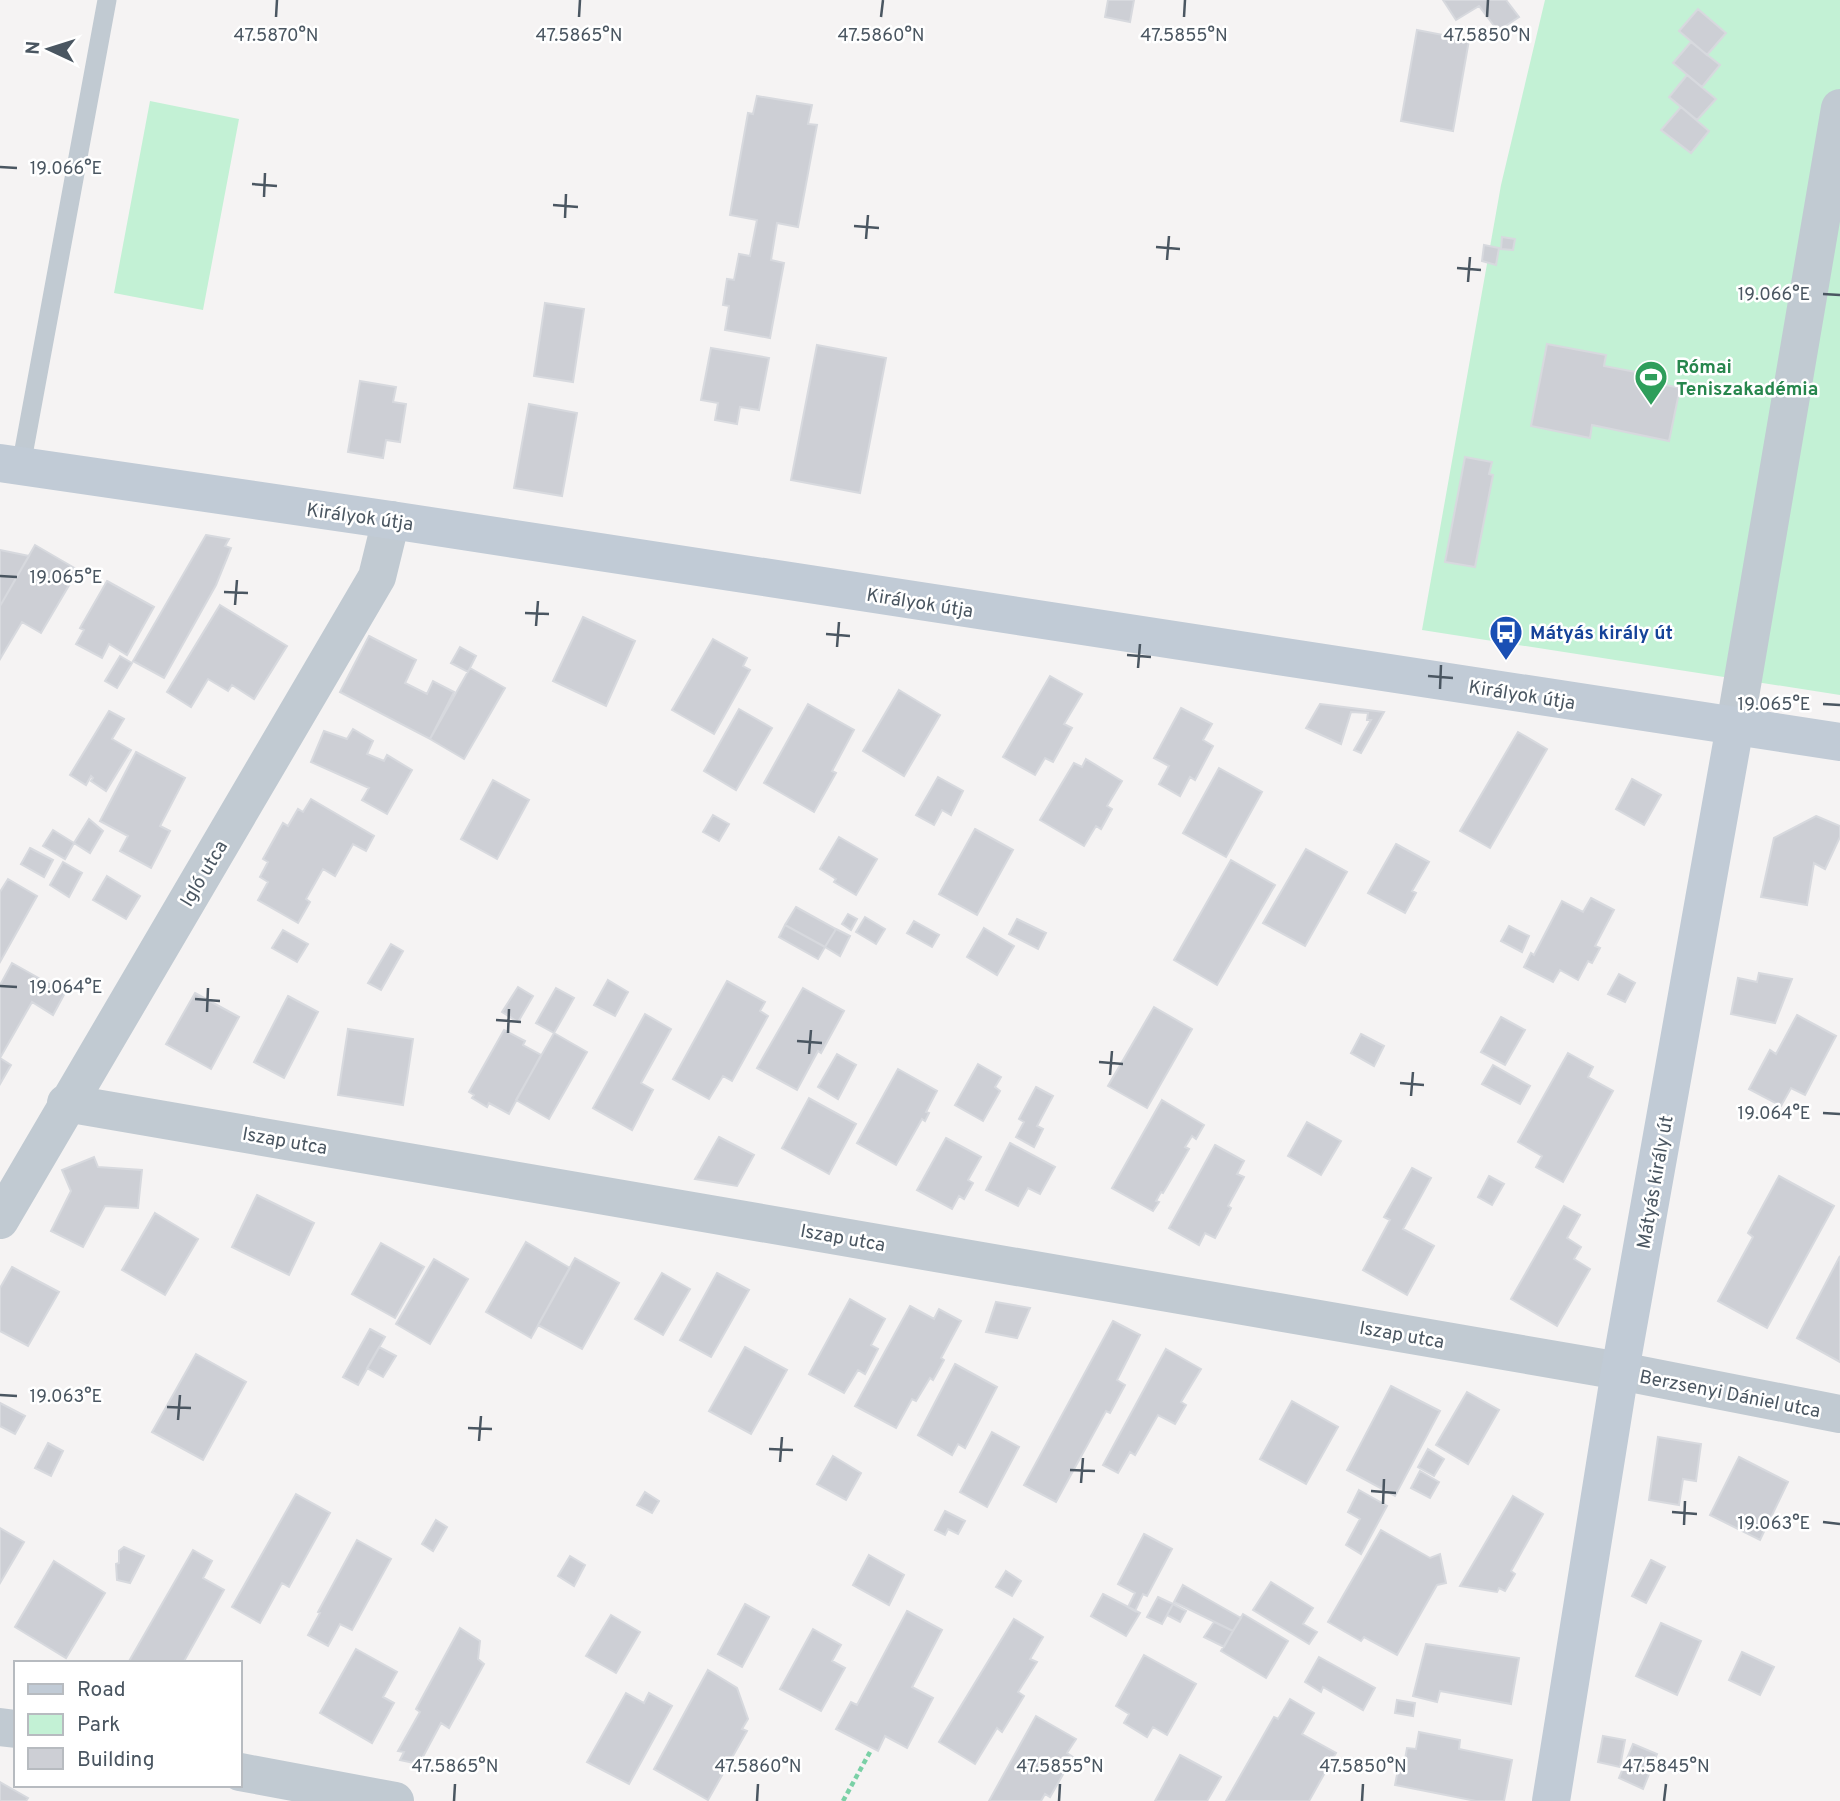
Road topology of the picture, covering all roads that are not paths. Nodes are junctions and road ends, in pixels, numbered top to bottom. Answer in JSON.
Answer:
{"nodes":[{"id":1,"x":107,"y":0,"type":"edge"},
{"id":2,"x":1840,"y":108,"type":"edge"},
{"id":3,"x":10,"y":465,"type":"edge"},
{"id":4,"x":391,"y":520,"type":"junction"},
{"id":5,"x":1735,"y":726,"type":"junction"},
{"id":6,"x":1840,"y":742,"type":"edge"},
{"id":7,"x":66,"y":1103,"type":"junction"},
{"id":8,"x":0,"y":1220,"type":"edge"},
{"id":9,"x":1620,"y":1371,"type":"junction"},
{"id":10,"x":1840,"y":1414,"type":"edge"},
{"id":11,"x":242,"y":1772,"type":"edge"},
{"id":12,"x":395,"y":1801,"type":"edge"},
{"id":13,"x":1551,"y":1801,"type":"edge"}],
"edges":[{"from":1,"to":3,"type":"lane"},
{"from":2,"to":5,"type":"street","name":"Mátyás király út"},
{"from":3,"to":4,"type":"street","name":"Királyok útja"},
{"from":4,"to":5,"type":"street","name":"Királyok útja"},
{"from":4,"to":7,"type":"street","name":"Igló utca"},
{"from":5,"to":6,"type":"street","name":"Királyok útja"},
{"from":5,"to":9,"type":"street","name":"Mátyás király út"},
{"from":7,"to":8,"type":"street","name":"Igló utca"},
{"from":7,"to":9,"type":"street","name":"Iszap utca"},
{"from":9,"to":10,"type":"street","name":"Berzsenyi Dániel utca"},
{"from":9,"to":13,"type":"street","name":"Mátyás király út"},
{"from":11,"to":12,"type":"street"}]}
